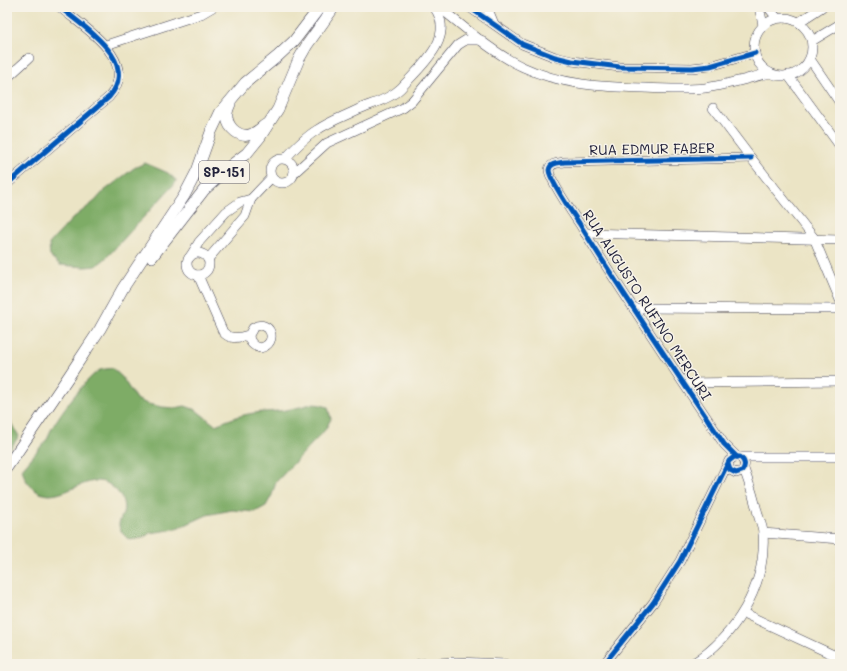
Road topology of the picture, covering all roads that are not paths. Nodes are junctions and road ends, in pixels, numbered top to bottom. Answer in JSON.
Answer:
{"nodes":[{"id":1,"x":60,"y":7,"type":"edge"},
{"id":2,"x":213,"y":7,"type":"edge"},
{"id":3,"x":320,"y":7,"type":"edge"},
{"id":4,"x":334,"y":7,"type":"edge"},
{"id":5,"x":434,"y":7,"type":"edge"},
{"id":6,"x":439,"y":7,"type":"edge"},
{"id":7,"x":468,"y":7,"type":"edge"},
{"id":8,"x":487,"y":7,"type":"edge"},
{"id":9,"x":759,"y":7,"type":"edge"},
{"id":10,"x":768,"y":7,"type":"edge"},
{"id":11,"x":822,"y":7,"type":"edge"},
{"id":12,"x":776,"y":18,"type":"junction"},
{"id":13,"x":799,"y":22,"type":"junction"},
{"id":14,"x":840,"y":24,"type":"edge"},
{"id":15,"x":764,"y":25,"type":"junction"},
{"id":16,"x":494,"y":26,"type":"junction"},
{"id":17,"x":481,"y":40,"type":"junction"},
{"id":18,"x":812,"y":41,"type":"junction"},
{"id":19,"x":106,"y":45,"type":"junction"},
{"id":20,"x":755,"y":53,"type":"junction"},
{"id":21,"x":29,"y":58,"type":"dead end"},
{"id":22,"x":810,"y":59,"type":"junction"},
{"id":23,"x":770,"y":72,"type":"junction"},
{"id":24,"x":788,"y":75,"type":"junction"},
{"id":25,"x":7,"y":78,"type":"edge"},
{"id":26,"x":233,"y":96,"type":"junction"},
{"id":27,"x":840,"y":103,"type":"edge"},
{"id":28,"x":713,"y":108,"type":"dead end"},
{"id":29,"x":278,"y":109,"type":"junction"},
{"id":30,"x":840,"y":146,"type":"edge"},
{"id":31,"x":750,"y":158,"type":"junction"},
{"id":32,"x":285,"y":159,"type":"junction"},
{"id":33,"x":554,"y":163,"type":"joint"},
{"id":34,"x":294,"y":173,"type":"junction"},
{"id":35,"x":271,"y":178,"type":"junction"},
{"id":36,"x":7,"y":184,"type":"edge"},
{"id":37,"x":251,"y":199,"type":"junction"},
{"id":38,"x":585,"y":233,"type":"junction"},
{"id":39,"x":814,"y":238,"type":"junction"},
{"id":40,"x":840,"y":240,"type":"edge"},
{"id":41,"x":190,"y":257,"type":"junction"},
{"id":42,"x":208,"y":260,"type":"junction"},
{"id":43,"x":198,"y":275,"type":"junction"},
{"id":44,"x":840,"y":300,"type":"edge"},
{"id":45,"x":633,"y":308,"type":"junction"},
{"id":46,"x":840,"y":309,"type":"edge"},
{"id":47,"x":100,"y":328,"type":"junction"},
{"id":48,"x":249,"y":334,"type":"dead end"},
{"id":49,"x":840,"y":381,"type":"edge"},
{"id":50,"x":684,"y":384,"type":"junction"},
{"id":51,"x":840,"y":456,"type":"edge"},
{"id":52,"x":737,"y":465,"type":"junction"},
{"id":53,"x":7,"y":467,"type":"edge"},
{"id":54,"x":763,"y":532,"type":"junction"},
{"id":55,"x":840,"y":539,"type":"edge"},
{"id":56,"x":743,"y":613,"type":"junction"},
{"id":57,"x":619,"y":645,"type":"junction"},
{"id":58,"x":837,"y":657,"type":"edge"},
{"id":59,"x":419,"y":664,"type":"edge"},
{"id":60,"x":505,"y":664,"type":"edge"},
{"id":61,"x":604,"y":664,"type":"edge"},
{"id":62,"x":612,"y":664,"type":"edge"},
{"id":63,"x":692,"y":664,"type":"edge"}],
"edges":[{"from":1,"to":19,"type":"street"},
{"from":2,"to":19,"type":"street"},
{"from":3,"to":26,"type":"main road","number":"SP-151"},
{"from":4,"to":29,"type":"main road","number":"SP-151"},
{"from":5,"to":32,"type":"street"},
{"from":6,"to":17,"type":"street"},
{"from":7,"to":16,"type":"street"},
{"from":8,"to":16,"type":"street"},
{"from":9,"to":15,"type":"street"},
{"from":10,"to":12,"type":"street"},
{"from":11,"to":13,"type":"street"},
{"from":12,"to":13,"type":"street"},
{"from":12,"to":15,"type":"street"},
{"from":13,"to":18,"type":"street"},
{"from":14,"to":18,"type":"street"},
{"from":15,"to":20,"type":"street"},
{"from":16,"to":20,"type":"street"},
{"from":17,"to":23,"type":"street"},
{"from":17,"to":34,"type":"street"},
{"from":18,"to":22,"type":"street"},
{"from":19,"to":36,"type":"street"},
{"from":20,"to":23,"type":"street"},
{"from":21,"to":25,"type":"street"},
{"from":22,"to":24,"type":"street"},
{"from":22,"to":27,"type":"street"},
{"from":23,"to":24,"type":"street"},
{"from":24,"to":30,"type":"street"},
{"from":26,"to":29,"type":"main road"},
{"from":26,"to":47,"type":"main road","number":"SP-151"},
{"from":28,"to":31,"type":"street"},
{"from":29,"to":47,"type":"main road","number":"SP-151"},
{"from":31,"to":33,"type":"street","name":"RUA EDMUR FABER"},
{"from":31,"to":39,"type":"street"},
{"from":32,"to":34,"type":"street"},
{"from":32,"to":35,"type":"street"},
{"from":33,"to":38,"type":"street","name":"RUA AUGUSTO RUFINO MERCURI"},
{"from":34,"to":35,"type":"street"},
{"from":35,"to":37,"type":"street"},
{"from":37,"to":41,"type":"street"},
{"from":37,"to":42,"type":"street"},
{"from":38,"to":39,"type":"street"},
{"from":38,"to":45,"type":"street","name":"RUA AUGUSTO RUFINO MERCURI"},
{"from":39,"to":40,"type":"street"},
{"from":39,"to":44,"type":"street"},
{"from":41,"to":42,"type":"street"},
{"from":41,"to":43,"type":"street"},
{"from":42,"to":43,"type":"street"},
{"from":43,"to":48,"type":"street"},
{"from":45,"to":46,"type":"street"},
{"from":45,"to":50,"type":"street","name":"RUA AUGUSTO RUFINO MERCURI"},
{"from":47,"to":53,"type":"main road","number":"SP-151"},
{"from":49,"to":50,"type":"street"},
{"from":50,"to":52,"type":"street","name":"RUA AUGUSTO RUFINO MERCURI"},
{"from":51,"to":52,"type":"street"},
{"from":52,"to":54,"type":"street"},
{"from":52,"to":57,"type":"street"},
{"from":54,"to":55,"type":"street"},
{"from":54,"to":56,"type":"street"},
{"from":56,"to":58,"type":"street"},
{"from":56,"to":63,"type":"street"},
{"from":57,"to":61,"type":"street"},
{"from":57,"to":62,"type":"street"},
{"from":59,"to":60,"type":"street"}]}
